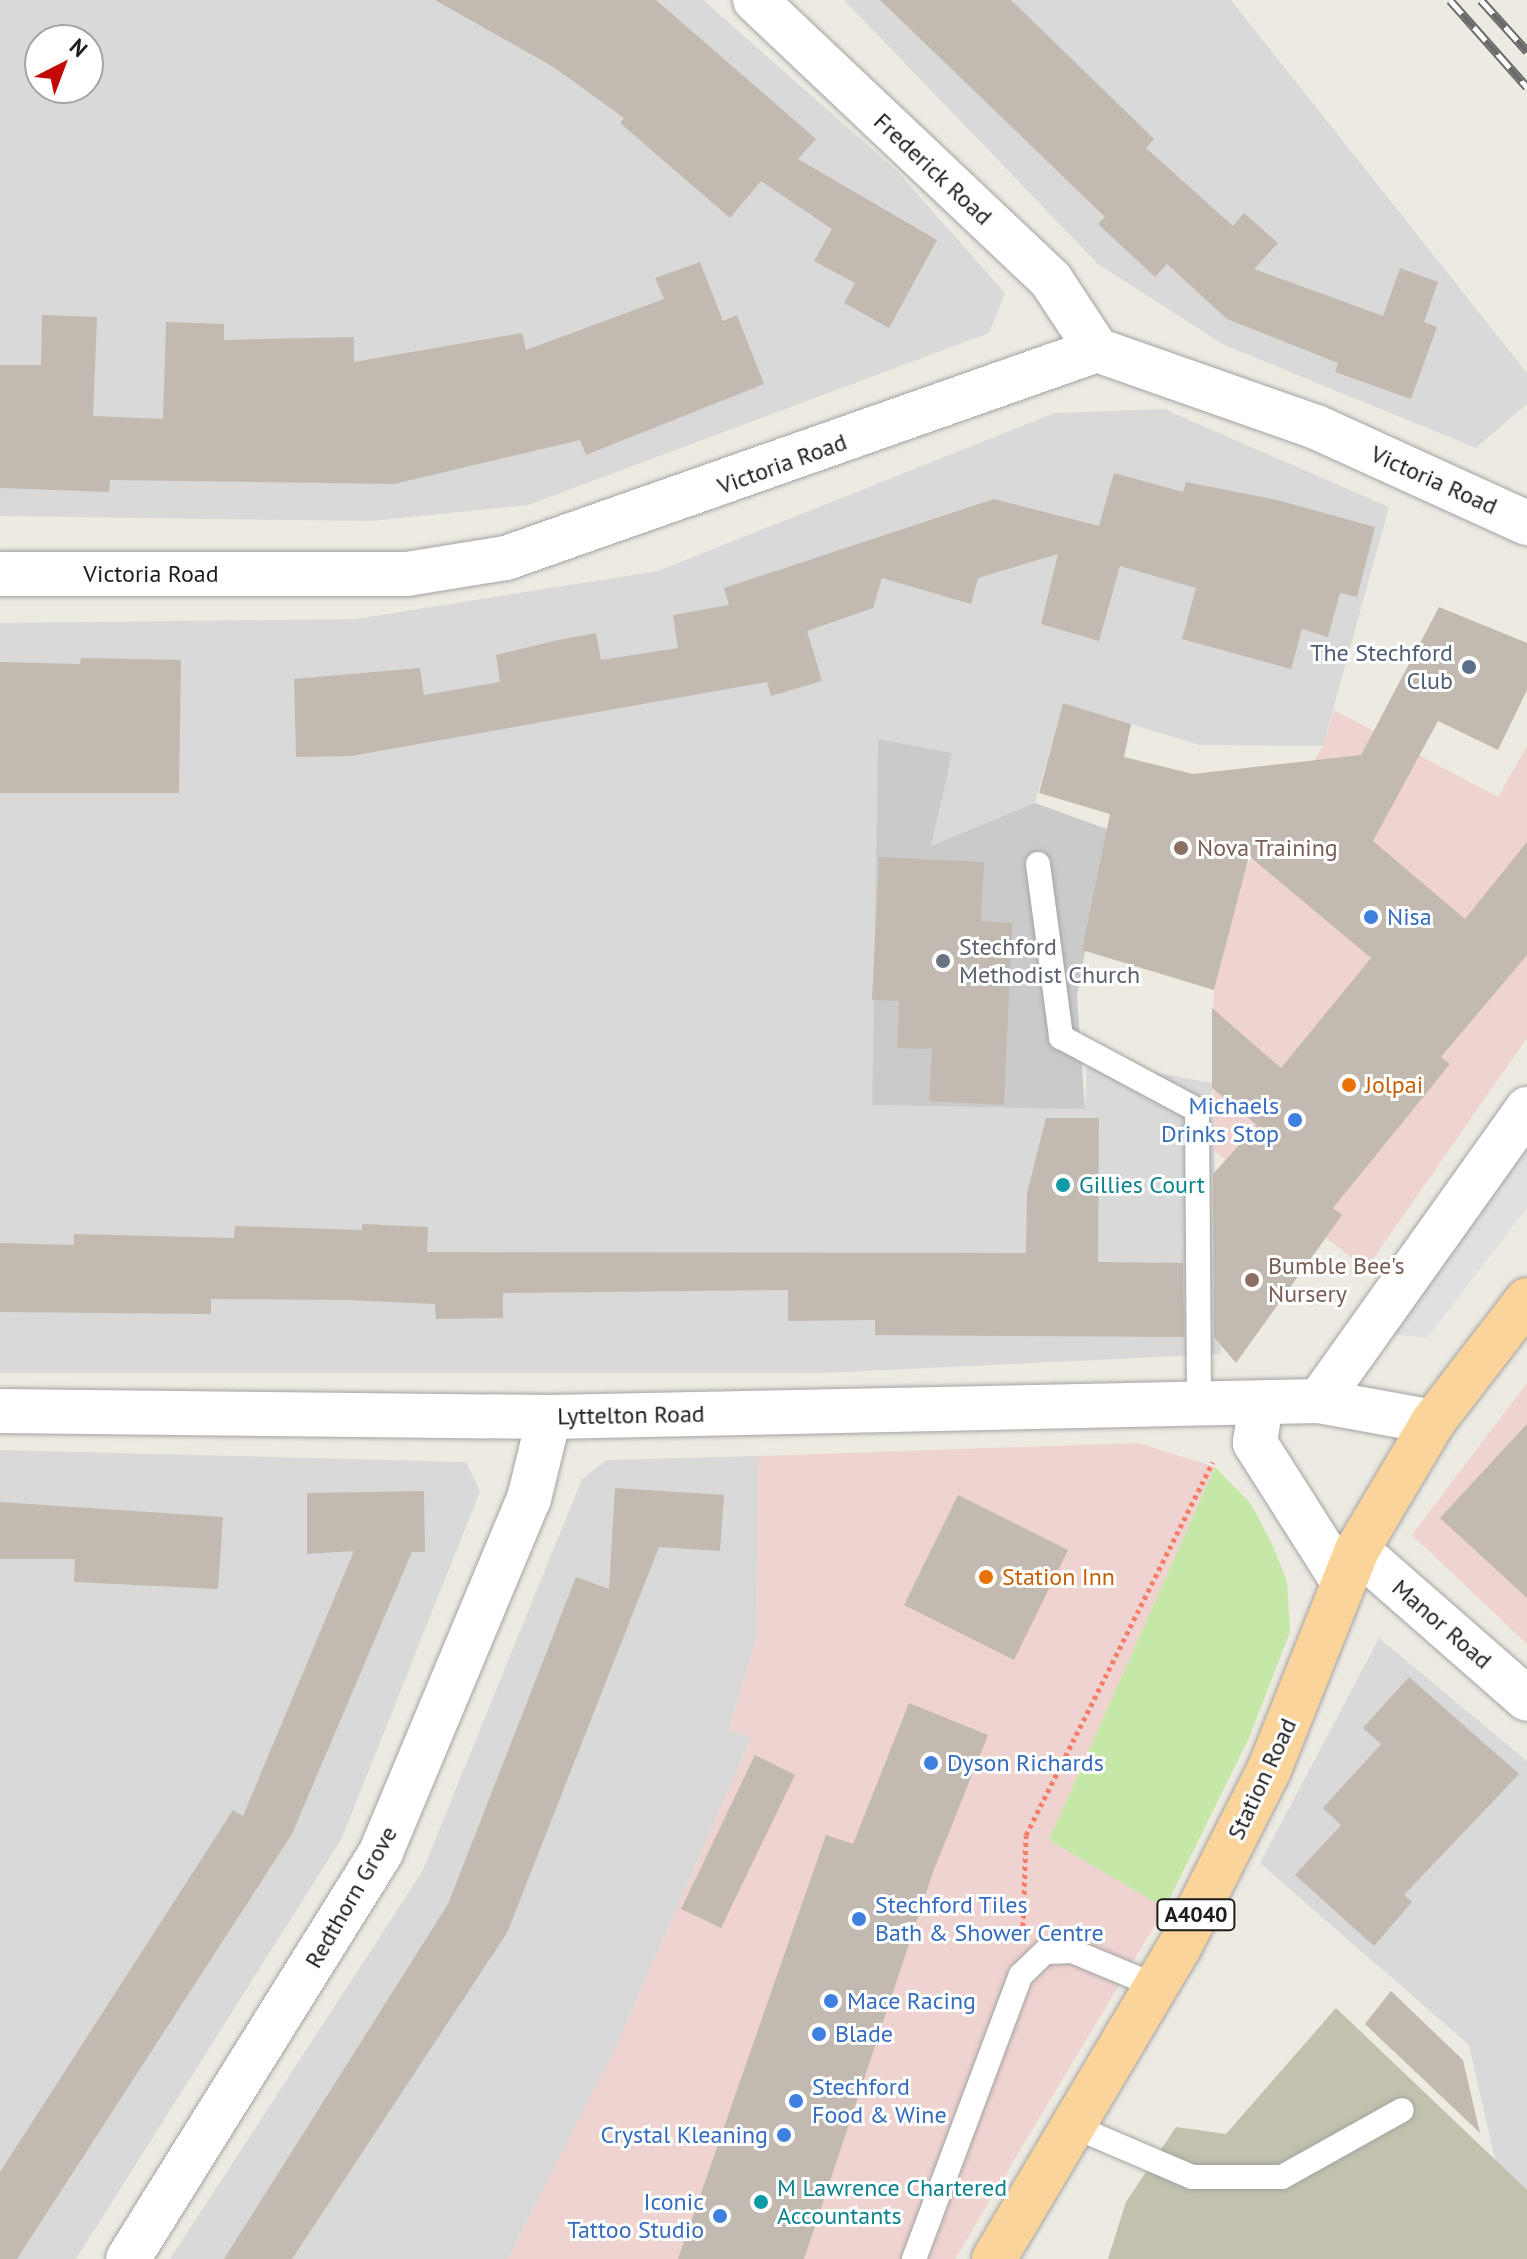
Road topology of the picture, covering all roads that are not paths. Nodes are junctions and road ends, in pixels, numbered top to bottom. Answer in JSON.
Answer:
{"nodes":[{"id":1,"x":755,"y":0,"type":"edge"},
{"id":2,"x":1097,"y":350,"type":"junction"},
{"id":3,"x":1527,"y":523,"type":"edge"},
{"id":4,"x":0,"y":574,"type":"edge"},
{"id":5,"x":1038,"y":864,"type":"dead end"},
{"id":6,"x":1527,"y":1109,"type":"edge"},
{"id":7,"x":1527,"y":1300,"type":"edge"},
{"id":8,"x":1319,"y":1401,"type":"junction"},
{"id":9,"x":1199,"y":1405,"type":"junction"},
{"id":10,"x":0,"y":1411,"type":"edge"},
{"id":11,"x":549,"y":1417,"type":"junction"},
{"id":12,"x":1433,"y":1422,"type":"junction"},
{"id":13,"x":1258,"y":1424,"type":"junction"},
{"id":14,"x":1350,"y":1565,"type":"junction"},
{"id":15,"x":1527,"y":1699,"type":"edge"},
{"id":16,"x":1156,"y":1986,"type":"junction"},
{"id":17,"x":1402,"y":2110,"type":"dead end"},
{"id":18,"x":1073,"y":2126,"type":"junction"},
{"id":19,"x":128,"y":2259,"type":"edge"},
{"id":20,"x":914,"y":2259,"type":"edge"},
{"id":21,"x":994,"y":2259,"type":"edge"}],
"edges":[{"from":1,"to":2,"type":"street","name":"Frederick Road"},
{"from":2,"to":3,"type":"street","name":"Victoria Road"},
{"from":2,"to":4,"type":"street","name":"Victoria Road"},
{"from":5,"to":9,"type":"lane"},
{"from":6,"to":8,"type":"street"},
{"from":7,"to":12,"type":"main road","name":"Station Road","number":"A4040"},
{"from":8,"to":12,"type":"street","name":"Lyttelton Road"},
{"from":8,"to":13,"type":"street","name":"Lyttelton Road"},
{"from":9,"to":11,"type":"street","name":"Lyttelton Road"},
{"from":9,"to":13,"type":"street","name":"Lyttelton Road"},
{"from":10,"to":11,"type":"street","name":"Lyttelton Road"},
{"from":11,"to":19,"type":"street","name":"Redthorn Grove"},
{"from":12,"to":14,"type":"main road","name":"Station Road","number":"A4040"},
{"from":13,"to":14,"type":"street"},
{"from":14,"to":15,"type":"street","name":"Manor Road"},
{"from":14,"to":16,"type":"main road","name":"Station Road","number":"A4040"},
{"from":16,"to":18,"type":"main road","name":"Station Road","number":"A4040"},
{"from":16,"to":20,"type":"lane"},
{"from":17,"to":18,"type":"lane"},
{"from":18,"to":21,"type":"main road","name":"Station Road","number":"A4040"}]}
